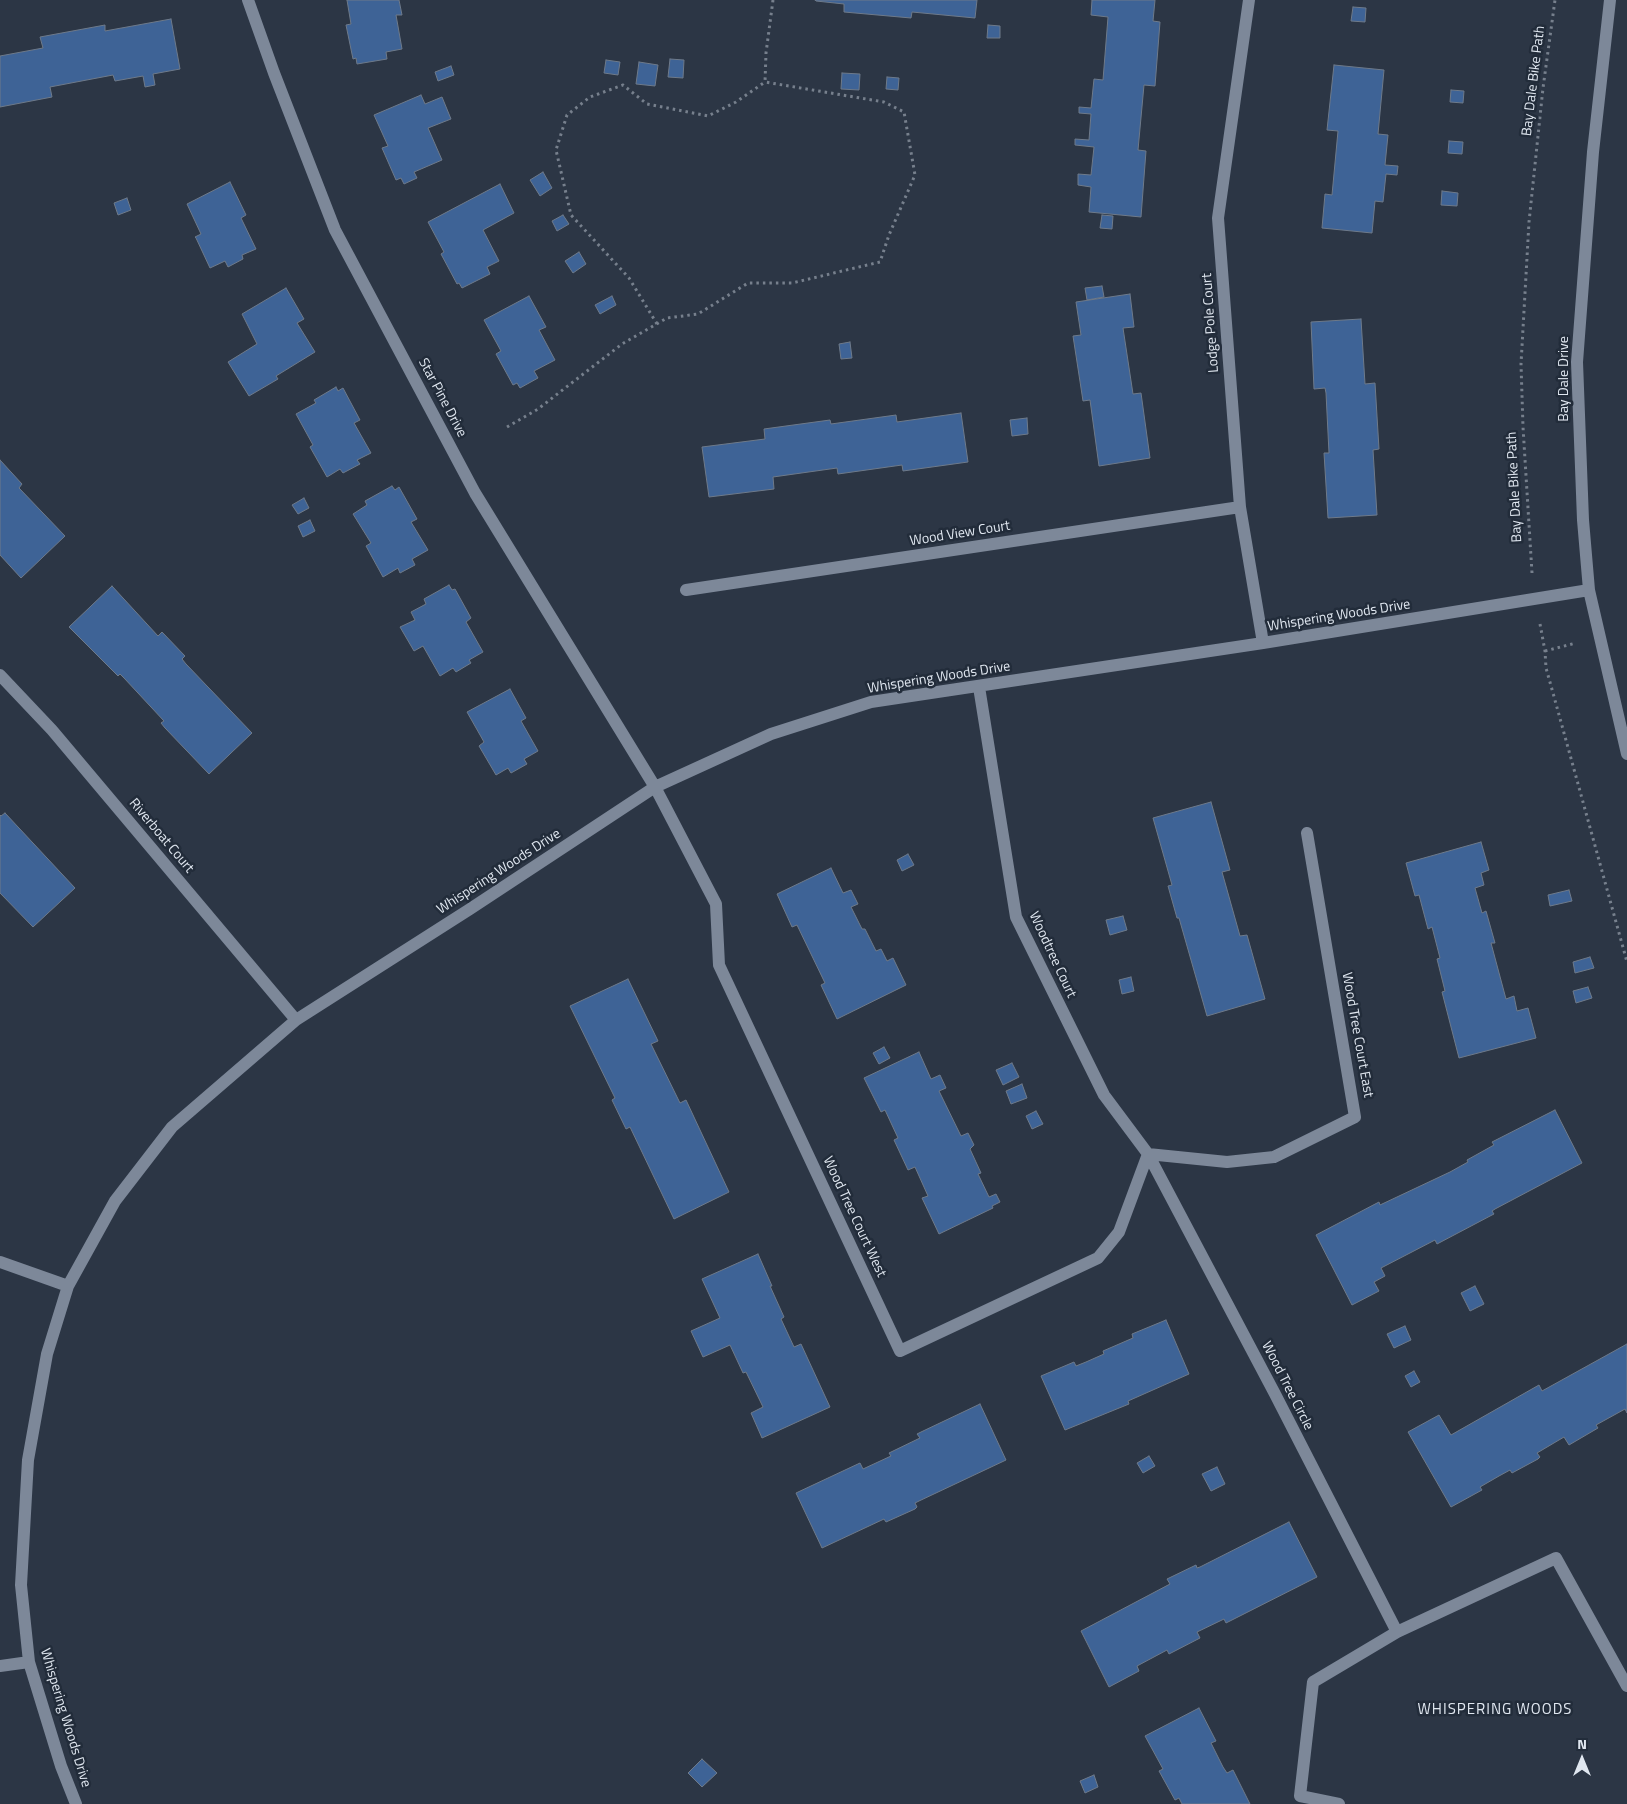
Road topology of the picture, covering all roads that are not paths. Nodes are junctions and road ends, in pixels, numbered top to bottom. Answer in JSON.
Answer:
{"nodes":[{"id":1,"x":248,"y":0,"type":"edge"},
{"id":2,"x":1249,"y":0,"type":"edge"},
{"id":3,"x":1610,"y":0,"type":"edge"},
{"id":4,"x":1240,"y":507,"type":"junction"},
{"id":5,"x":686,"y":590,"type":"dead end"},
{"id":6,"x":1589,"y":590,"type":"junction"},
{"id":7,"x":1263,"y":643,"type":"junction"},
{"id":8,"x":0,"y":675,"type":"edge"},
{"id":9,"x":979,"y":688,"type":"junction"},
{"id":10,"x":1627,"y":754,"type":"edge"},
{"id":11,"x":655,"y":787,"type":"junction"},
{"id":12,"x":1307,"y":833,"type":"dead end"},
{"id":13,"x":296,"y":1020,"type":"junction"},
{"id":14,"x":1148,"y":1154,"type":"junction"},
{"id":15,"x":0,"y":1262,"type":"edge"},
{"id":16,"x":68,"y":1286,"type":"junction"},
{"id":17,"x":1397,"y":1632,"type":"junction"},
{"id":18,"x":29,"y":1662,"type":"junction"},
{"id":19,"x":0,"y":1666,"type":"edge"},
{"id":20,"x":1627,"y":1686,"type":"edge"},
{"id":21,"x":76,"y":1804,"type":"edge"},
{"id":22,"x":1339,"y":1804,"type":"edge"}],
"edges":[{"from":1,"to":11,"type":"street","name":"Star Pine Drive"},
{"from":2,"to":4,"type":"street","name":"Lodge Pole Court"},
{"from":3,"to":6,"type":"street","name":"Bay Dale Drive"},
{"from":4,"to":5,"type":"street","name":"Wood View Court"},
{"from":4,"to":7,"type":"street","name":"Lodge Pole Court"},
{"from":6,"to":7,"type":"street","name":"Whispering Woods Drive"},
{"from":6,"to":10,"type":"street","name":"Bay Dale Drive"},
{"from":7,"to":9,"type":"street","name":"Whispering Woods Drive"},
{"from":8,"to":13,"type":"street","name":"Riverboat Court"},
{"from":9,"to":11,"type":"street","name":"Whispering Woods Drive"},
{"from":9,"to":14,"type":"street","name":"Woodtree Court"},
{"from":11,"to":13,"type":"street","name":"Whispering Woods Drive"},
{"from":11,"to":14,"type":"street","name":"Wood Tree Court West"},
{"from":12,"to":14,"type":"street","name":"Wood Tree Court East"},
{"from":13,"to":16,"type":"street","name":"Whispering Woods Drive"},
{"from":14,"to":17,"type":"street","name":"Wood Tree Circle"},
{"from":15,"to":16,"type":"street"},
{"from":16,"to":18,"type":"street","name":"Whispering Woods Drive"},
{"from":17,"to":20,"type":"street"},
{"from":17,"to":22,"type":"street"},
{"from":18,"to":19,"type":"street"},
{"from":18,"to":21,"type":"street","name":"Whispering Woods Drive"}]}
